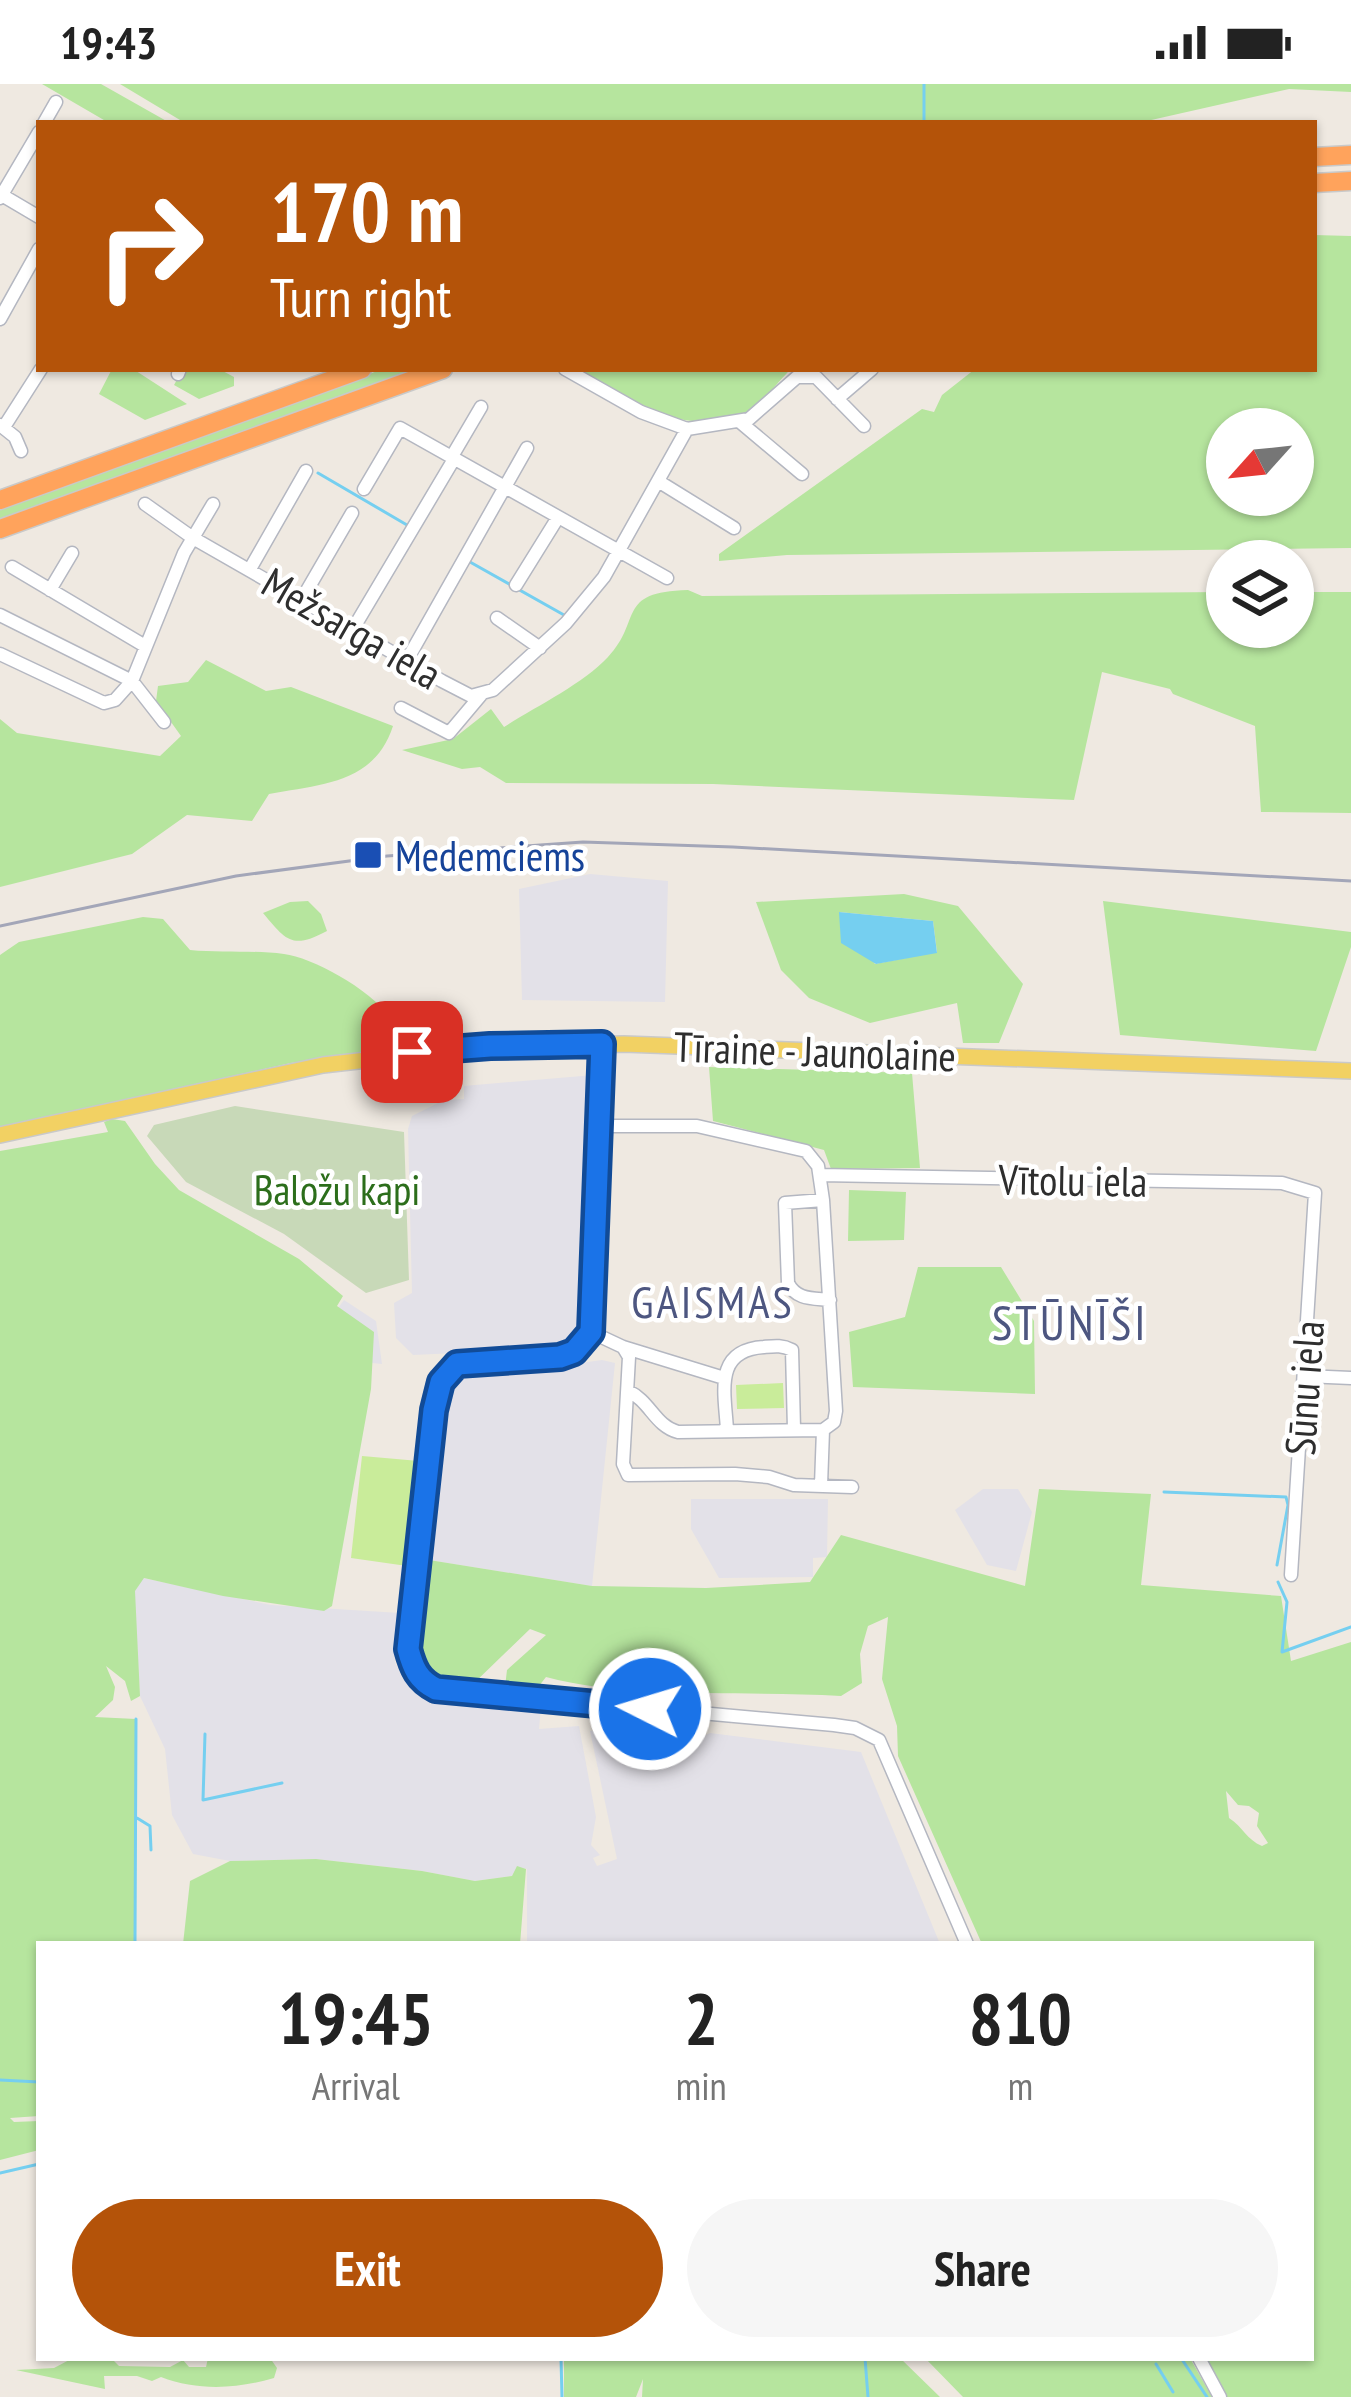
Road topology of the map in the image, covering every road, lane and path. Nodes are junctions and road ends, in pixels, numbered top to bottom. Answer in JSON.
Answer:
{"nodes":[{"id":1,"x":56,"y":102,"type":"dead end"},
{"id":2,"x":46,"y":120,"type":"edge"},
{"id":3,"x":36,"y":137,"type":"edge"},
{"id":4,"x":1351,"y":155,"type":"edge"},
{"id":5,"x":1317,"y":157,"type":"edge"},
{"id":6,"x":1351,"y":181,"type":"edge"},
{"id":7,"x":1317,"y":183,"type":"edge"},
{"id":8,"x":0,"y":196,"type":"edge"},
{"id":9,"x":36,"y":215,"type":"edge"},
{"id":10,"x":36,"y":254,"type":"edge"},
{"id":11,"x":0,"y":319,"type":"edge"},
{"id":12,"x":38,"y":372,"type":"edge"},
{"id":13,"x":354,"y":372,"type":"edge"},
{"id":14,"x":435,"y":372,"type":"edge"},
{"id":15,"x":571,"y":372,"type":"edge"},
{"id":16,"x":868,"y":372,"type":"edge"},
{"id":17,"x":837,"y":399,"type":"junction"},
{"id":18,"x":481,"y":407,"type":"dead end"},
{"id":19,"x":740,"y":422,"type":"junction"},
{"id":20,"x":2,"y":426,"type":"edge"},
{"id":21,"x":864,"y":426,"type":"dead end"},
{"id":22,"x":687,"y":428,"type":"junction"},
{"id":23,"x":527,"y":448,"type":"dead end"},
{"id":24,"x":21,"y":451,"type":"dead end"},
{"id":25,"x":453,"y":458,"type":"junction"},
{"id":26,"x":306,"y":471,"type":"dead end"},
{"id":27,"x":802,"y":474,"type":"dead end"},
{"id":28,"x":658,"y":481,"type":"junction"},
{"id":29,"x":504,"y":488,"type":"junction"},
{"id":30,"x":364,"y":489,"type":"dead end"},
{"id":31,"x":0,"y":500,"type":"edge"},
{"id":32,"x":145,"y":504,"type":"dead end"},
{"id":33,"x":213,"y":504,"type":"dead end"},
{"id":34,"x":352,"y":513,"type":"dead end"},
{"id":35,"x":557,"y":519,"type":"junction"},
{"id":36,"x":0,"y":529,"type":"edge"},
{"id":37,"x":734,"y":529,"type":"dead end"},
{"id":38,"x":193,"y":538,"type":"junction"},
{"id":39,"x":72,"y":553,"type":"dead end"},
{"id":40,"x":617,"y":553,"type":"junction"},
{"id":41,"x":12,"y":566,"type":"dead end"},
{"id":42,"x":250,"y":569,"type":"junction"},
{"id":43,"x":667,"y":578,"type":"dead end"},
{"id":44,"x":516,"y":585,"type":"dead end"},
{"id":45,"x":50,"y":590,"type":"junction"},
{"id":46,"x":302,"y":599,"type":"junction"},
{"id":47,"x":0,"y":615,"type":"edge"},
{"id":48,"x":497,"y":618,"type":"dead end"},
{"id":49,"x":353,"y":629,"type":"junction"},
{"id":50,"x":145,"y":646,"type":"junction"},
{"id":51,"x":540,"y":648,"type":"junction"},
{"id":52,"x":0,"y":654,"type":"edge"},
{"id":53,"x":407,"y":660,"type":"junction"},
{"id":54,"x":132,"y":681,"type":"junction"},
{"id":55,"x":481,"y":695,"type":"junction"},
{"id":56,"x":401,"y":708,"type":"dead end"},
{"id":57,"x":164,"y":722,"type":"dead end"},
{"id":58,"x":602,"y":1044,"type":"junction"},
{"id":59,"x":1351,"y":1071,"type":"edge"},
{"id":60,"x":598,"y":1126,"type":"junction"},
{"id":61,"x":0,"y":1135,"type":"edge"},
{"id":62,"x":820,"y":1175,"type":"junction"},
{"id":63,"x":824,"y":1200,"type":"junction"},
{"id":64,"x":1317,"y":1201,"type":"joint"},
{"id":65,"x":830,"y":1300,"type":"junction"},
{"id":66,"x":591,"y":1332,"type":"junction"},
{"id":67,"x":622,"y":1347,"type":"junction"},
{"id":68,"x":1305,"y":1376,"type":"junction"},
{"id":69,"x":724,"y":1378,"type":"junction"},
{"id":70,"x":1351,"y":1378,"type":"edge"},
{"id":71,"x":628,"y":1391,"type":"junction"},
{"id":72,"x":794,"y":1429,"type":"junction"},
{"id":73,"x":727,"y":1430,"type":"junction"},
{"id":74,"x":823,"y":1430,"type":"junction"},
{"id":75,"x":821,"y":1486,"type":"junction"},
{"id":76,"x":852,"y":1487,"type":"dead end"},
{"id":77,"x":1291,"y":1575,"type":"dead end"},
{"id":78,"x":966,"y":1941,"type":"edge"},
{"id":79,"x":1201,"y":2361,"type":"edge"},
{"id":80,"x":1220,"y":2397,"type":"edge"}],
"edges":[{"from":1,"to":2,"type":"street"},
{"from":3,"to":8,"type":"street"},
{"from":4,"to":5,"type":"highway"},
{"from":6,"to":7,"type":"highway"},
{"from":8,"to":9,"type":"street"},
{"from":10,"to":11,"type":"street"},
{"from":12,"to":20,"type":"street"},
{"from":13,"to":31,"type":"highway"},
{"from":14,"to":36,"type":"highway"},
{"from":15,"to":22,"type":"street"},
{"from":16,"to":17,"type":"street"},
{"from":17,"to":19,"type":"street"},
{"from":17,"to":21,"type":"street"},
{"from":18,"to":25,"type":"street"},
{"from":19,"to":22,"type":"street"},
{"from":19,"to":27,"type":"street"},
{"from":20,"to":24,"type":"street"},
{"from":22,"to":28,"type":"street","name":"Mežsarga iela"},
{"from":23,"to":29,"type":"street"},
{"from":25,"to":29,"type":"street"},
{"from":25,"to":30,"type":"street"},
{"from":25,"to":49,"type":"street"},
{"from":26,"to":42,"type":"street"},
{"from":28,"to":37,"type":"street"},
{"from":28,"to":40,"type":"street","name":"Mežsarga iela"},
{"from":29,"to":35,"type":"street"},
{"from":29,"to":53,"type":"street"},
{"from":32,"to":38,"type":"street","name":"Mežsarga iela"},
{"from":33,"to":38,"type":"street"},
{"from":34,"to":46,"type":"street"},
{"from":35,"to":40,"type":"street"},
{"from":35,"to":44,"type":"street"},
{"from":38,"to":42,"type":"street","name":"Mežsarga iela"},
{"from":38,"to":50,"type":"street"},
{"from":39,"to":45,"type":"street"},
{"from":40,"to":43,"type":"street"},
{"from":40,"to":51,"type":"street","name":"Mežsarga iela"},
{"from":41,"to":45,"type":"street"},
{"from":42,"to":46,"type":"street","name":"Mežsarga iela"},
{"from":45,"to":50,"type":"street"},
{"from":46,"to":49,"type":"street","name":"Mežsarga iela"},
{"from":47,"to":54,"type":"street"},
{"from":48,"to":51,"type":"street"},
{"from":49,"to":53,"type":"street","name":"Mežsarga iela"},
{"from":50,"to":54,"type":"street"},
{"from":51,"to":55,"type":"street","name":"Mežsarga iela"},
{"from":52,"to":54,"type":"street"},
{"from":53,"to":55,"type":"street","name":"Mežsarga iela"},
{"from":54,"to":57,"type":"street"},
{"from":55,"to":56,"type":"street"},
{"from":58,"to":59,"type":"main road","name":"Tīraine - Jaunolaine"},
{"from":58,"to":60,"type":"street"},
{"from":58,"to":61,"type":"main road","name":"Tīraine - Jaunolaine"},
{"from":60,"to":62,"type":"street"},
{"from":60,"to":66,"type":"street"},
{"from":62,"to":63,"type":"street"},
{"from":62,"to":64,"type":"street","name":"Vītolu iela"},
{"from":63,"to":65,"type":"street"},
{"from":63,"to":65,"type":"street"},
{"from":64,"to":68,"type":"street","name":"Sūnu iela"},
{"from":65,"to":74,"type":"street"},
{"from":66,"to":67,"type":"street"},
{"from":66,"to":78,"type":"street"},
{"from":67,"to":69,"type":"street"},
{"from":67,"to":71,"type":"street"},
{"from":68,"to":70,"type":"street"},
{"from":68,"to":77,"type":"street","name":"Sūnu iela"},
{"from":69,"to":72,"type":"street"},
{"from":69,"to":73,"type":"street"},
{"from":71,"to":73,"type":"street"},
{"from":71,"to":75,"type":"street"},
{"from":72,"to":73,"type":"street"},
{"from":72,"to":74,"type":"street"},
{"from":74,"to":75,"type":"street"},
{"from":75,"to":76,"type":"street"},
{"from":79,"to":80,"type":"street"}]}
